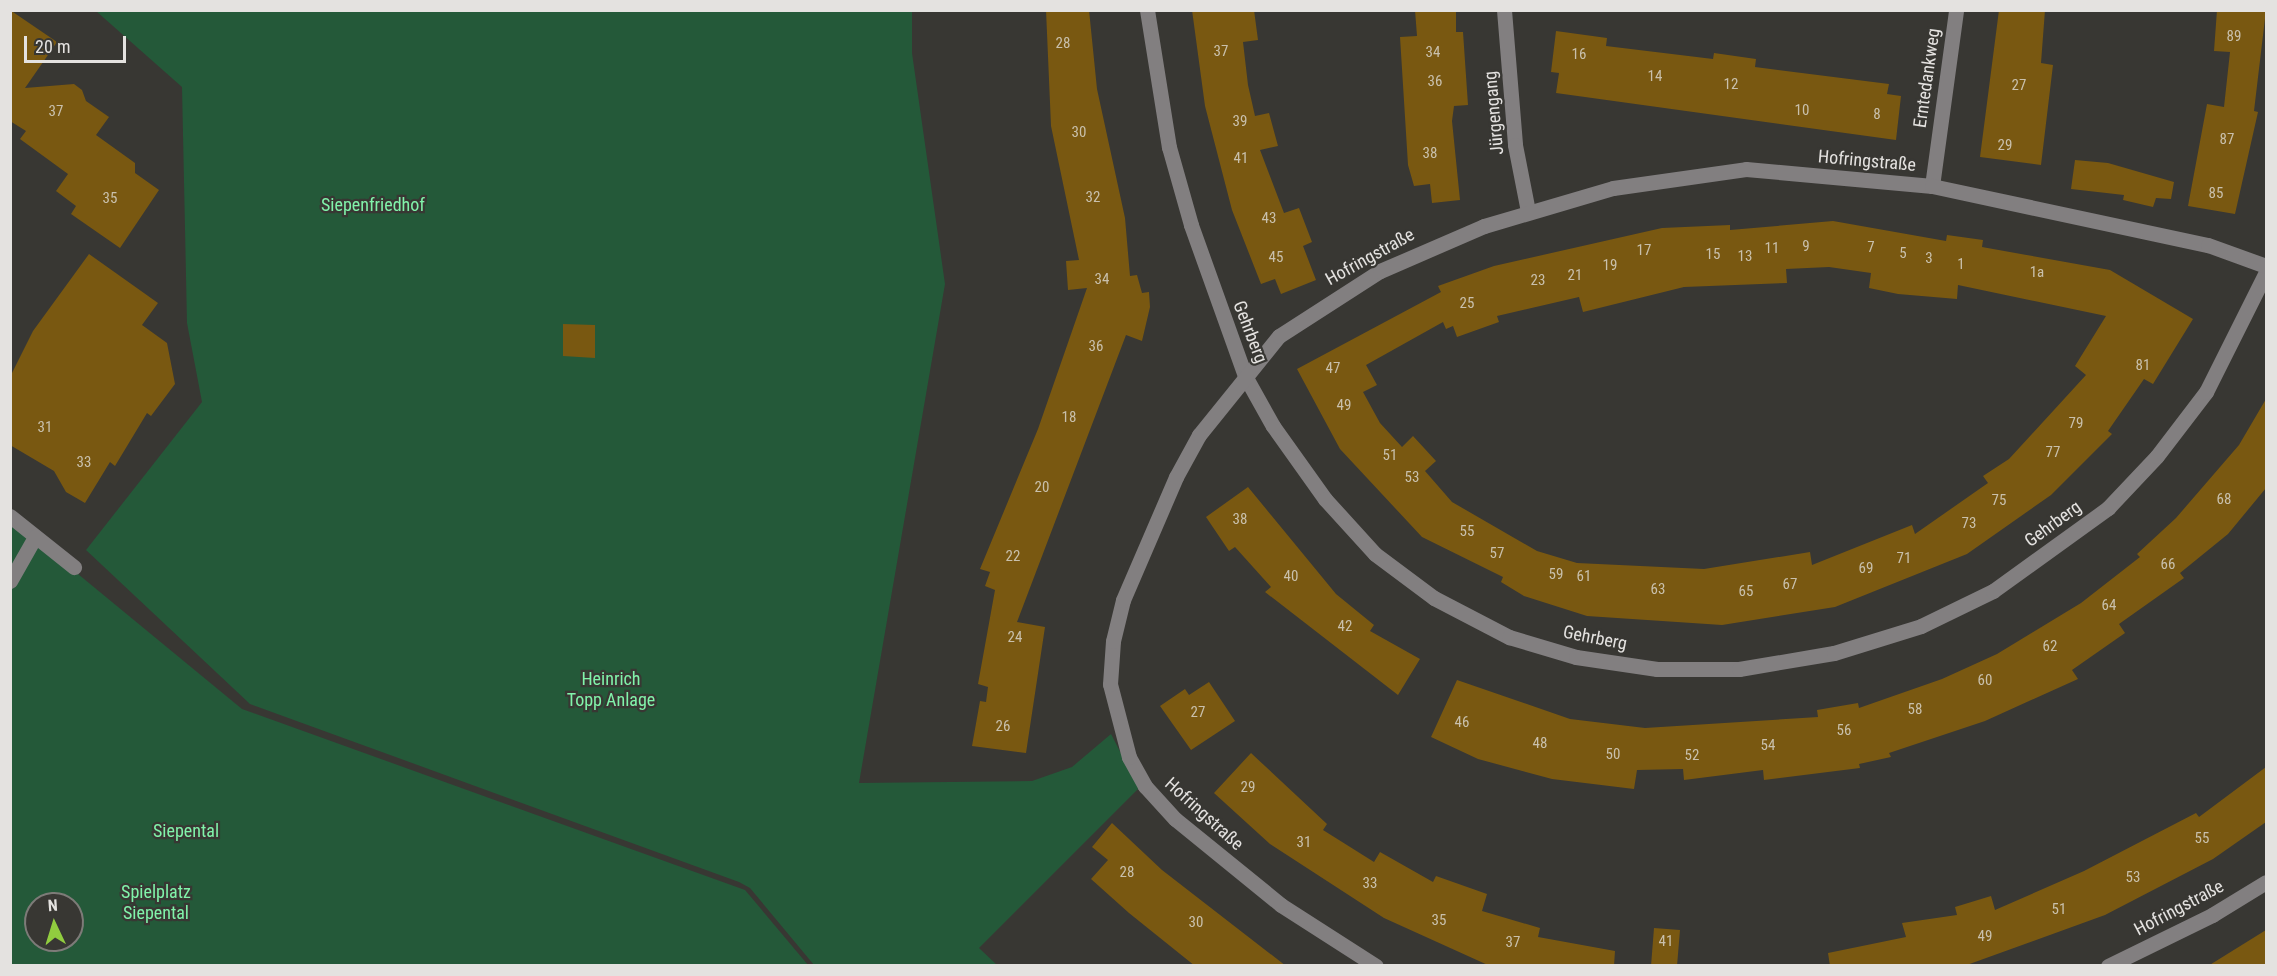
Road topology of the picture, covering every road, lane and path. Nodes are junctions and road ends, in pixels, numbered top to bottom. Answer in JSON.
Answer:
{"nodes":[{"id":1,"x":1148,"y":10,"type":"edge"},
{"id":2,"x":1504,"y":10,"type":"edge"},
{"id":3,"x":1956,"y":10,"type":"edge"},
{"id":4,"x":1932,"y":186,"type":"junction"},
{"id":5,"x":1528,"y":211,"type":"junction"},
{"id":6,"x":2266,"y":266,"type":"edge"},
{"id":7,"x":2266,"y":272,"type":"edge"},
{"id":8,"x":1245,"y":376,"type":"junction"},
{"id":9,"x":10,"y":516,"type":"edge"},
{"id":10,"x":35,"y":537,"type":"junction"},
{"id":11,"x":74,"y":567,"type":"dead end"},
{"id":12,"x":10,"y":581,"type":"edge"},
{"id":13,"x":2266,"y":882,"type":"edge"},
{"id":14,"x":1376,"y":966,"type":"edge"},
{"id":15,"x":2108,"y":966,"type":"edge"}],
"edges":[{"from":1,"to":8,"type":"street","name":"Gehrberg"},
{"from":2,"to":5,"type":"street","name":"Jürgengang"},
{"from":3,"to":4,"type":"street","name":"Erntedankweg"},
{"from":4,"to":5,"type":"street","name":"Hofringstraße"},
{"from":4,"to":6,"type":"street","name":"Hofringstraße"},
{"from":5,"to":8,"type":"street","name":"Hofringstraße"},
{"from":7,"to":8,"type":"street","name":"Gehrberg"},
{"from":8,"to":14,"type":"street","name":"Hofringstraße"},
{"from":9,"to":10,"type":"street"},
{"from":10,"to":11,"type":"street"},
{"from":10,"to":12,"type":"street"},
{"from":13,"to":15,"type":"street","name":"Hofringstraße"}]}
